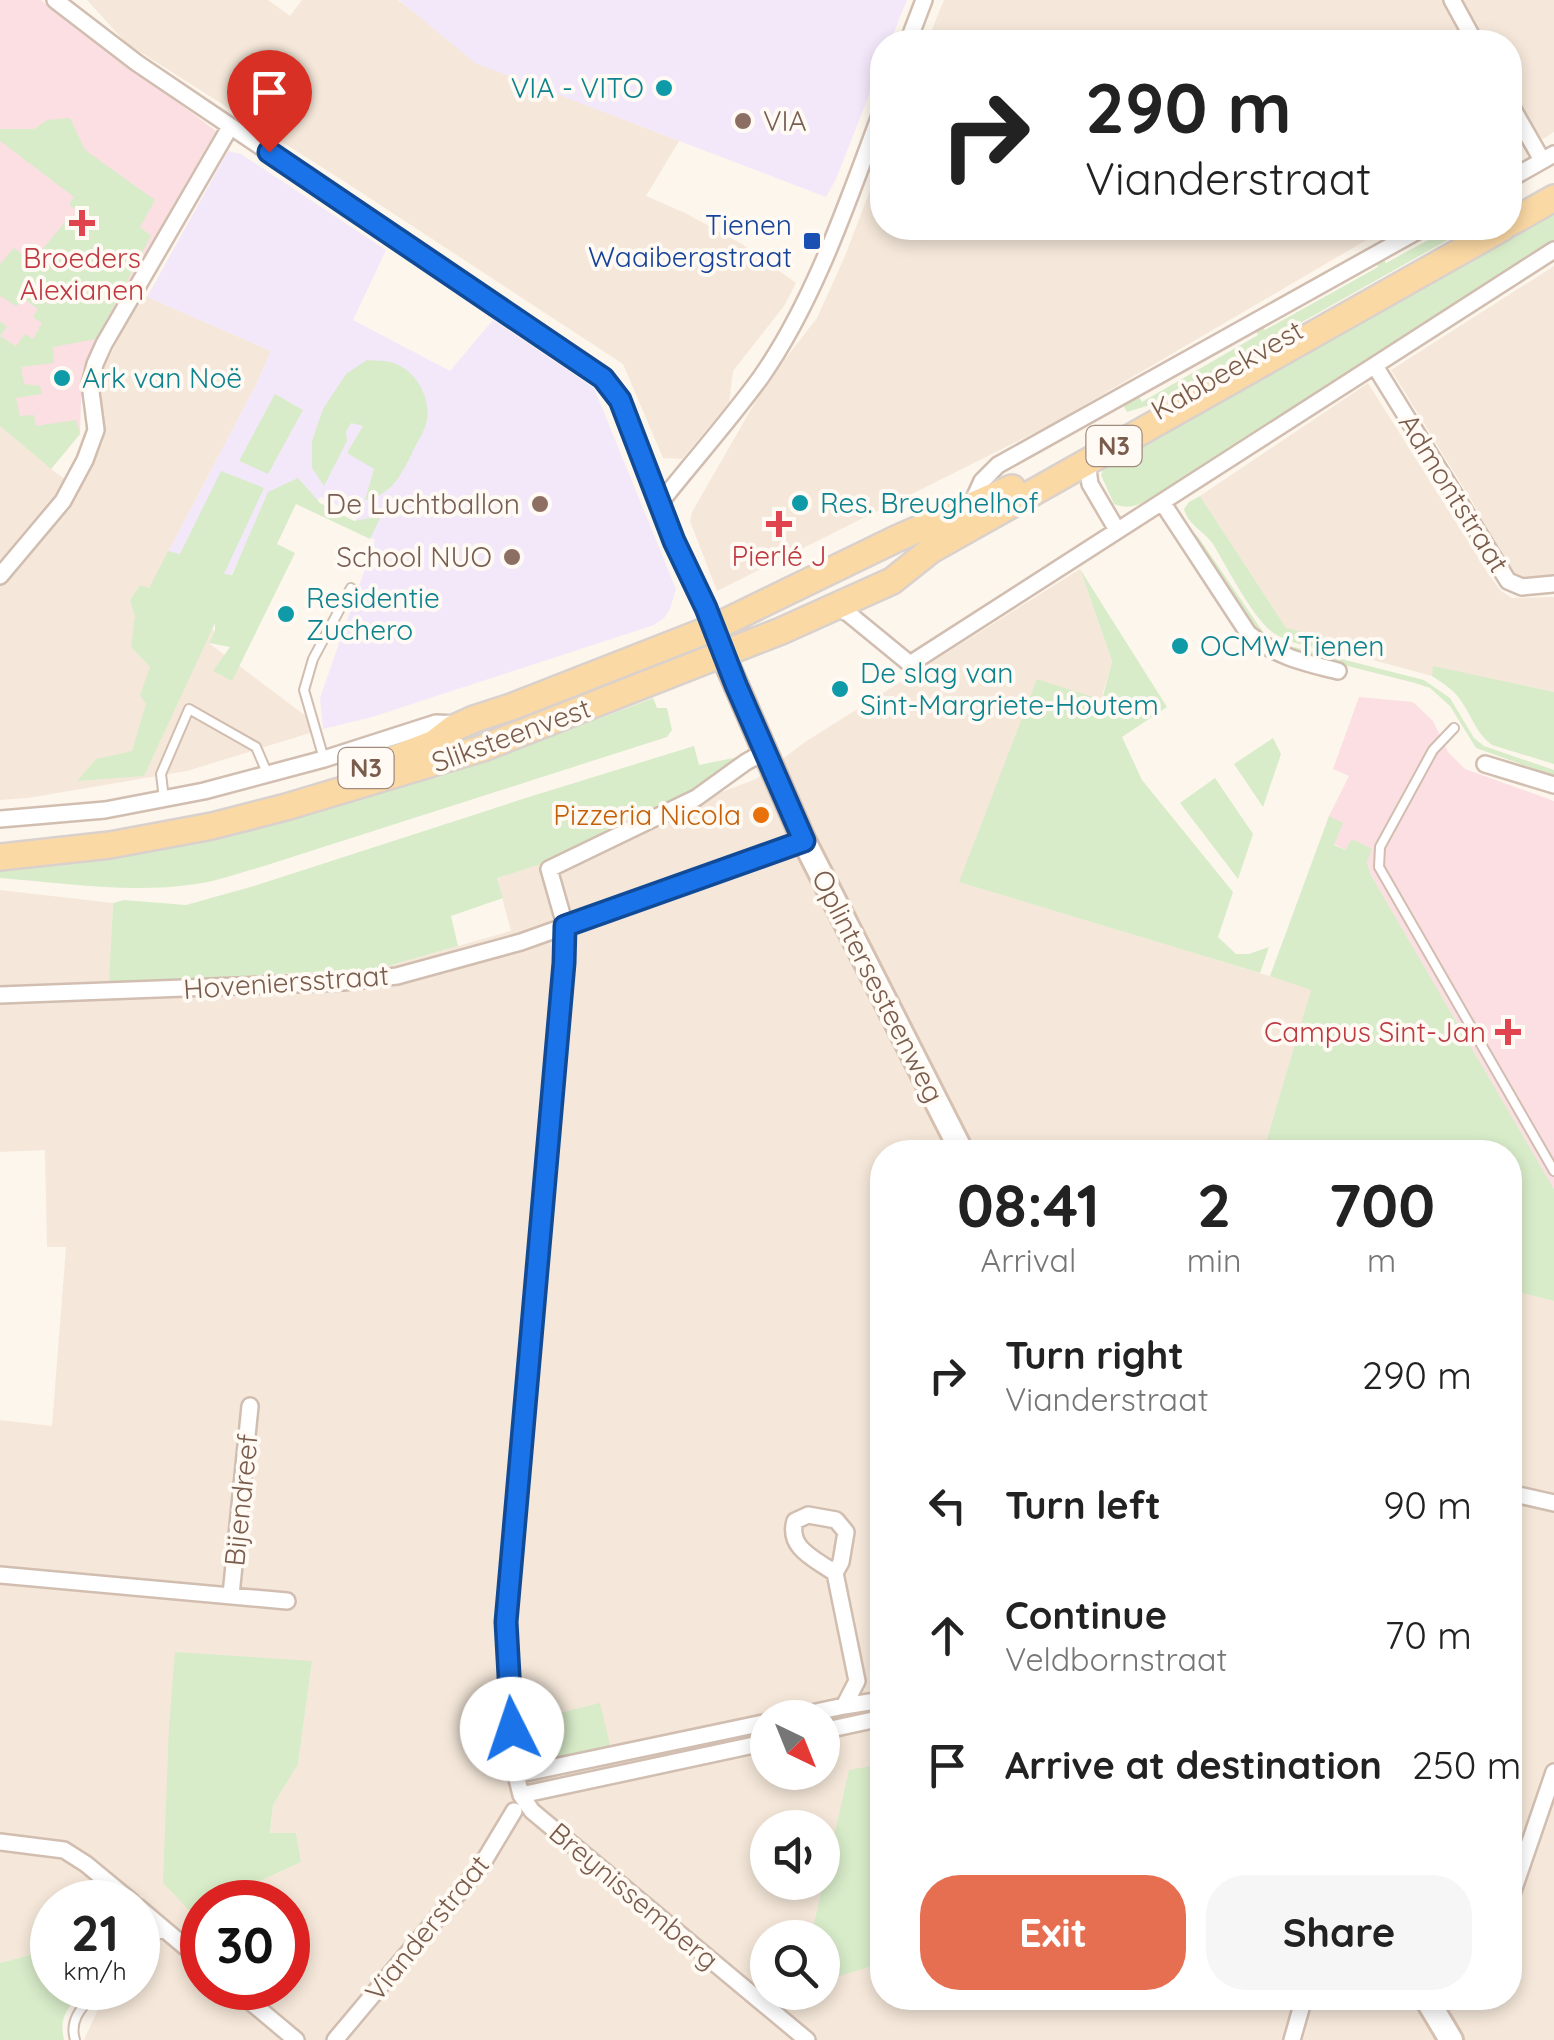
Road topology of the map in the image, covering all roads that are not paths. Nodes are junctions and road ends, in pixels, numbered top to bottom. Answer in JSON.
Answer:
{"nodes":[{"id":1,"x":55,"y":0,"type":"edge"},
{"id":2,"x":924,"y":0,"type":"edge"},
{"id":3,"x":1452,"y":0,"type":"edge"},
{"id":4,"x":913,"y":30,"type":"edge"},
{"id":5,"x":1469,"y":30,"type":"edge"},
{"id":6,"x":1522,"y":121,"type":"edge"},
{"id":7,"x":230,"y":126,"type":"junction"},
{"id":8,"x":870,"y":142,"type":"edge"},
{"id":9,"x":1548,"y":157,"type":"edge"},
{"id":10,"x":1522,"y":171,"type":"edge"},
{"id":11,"x":1554,"y":186,"type":"edge"},
{"id":12,"x":1554,"y":198,"type":"edge"},
{"id":13,"x":1522,"y":203,"type":"edge"},
{"id":14,"x":1522,"y":216,"type":"edge"},
{"id":15,"x":1401,"y":240,"type":"edge"},
{"id":16,"x":1458,"y":240,"type":"edge"},
{"id":17,"x":1481,"y":240,"type":"edge"},
{"id":18,"x":1554,"y":250,"type":"edge"},
{"id":19,"x":1375,"y":366,"type":"junction"},
{"id":20,"x":1086,"y":462,"type":"junction"},
{"id":21,"x":1162,"y":502,"type":"junction"},
{"id":22,"x":660,"y":503,"type":"junction"},
{"id":23,"x":971,"y":505,"type":"junction"},
{"id":24,"x":1117,"y":530,"type":"junction"},
{"id":25,"x":0,"y":576,"type":"edge"},
{"id":26,"x":1554,"y":584,"type":"edge"},
{"id":27,"x":352,"y":588,"type":"dead end"},
{"id":28,"x":834,"y":606,"type":"junction"},
{"id":29,"x":713,"y":628,"type":"junction"},
{"id":30,"x":723,"y":654,"type":"junction"},
{"id":31,"x":1338,"y":671,"type":"dead end"},
{"id":32,"x":462,"y":724,"type":"junction"},
{"id":33,"x":1454,"y":728,"type":"dead end"},
{"id":34,"x":764,"y":752,"type":"junction"},
{"id":35,"x":324,"y":759,"type":"junction"},
{"id":36,"x":1485,"y":764,"type":"dead end"},
{"id":37,"x":268,"y":775,"type":"junction"},
{"id":38,"x":1554,"y":784,"type":"edge"},
{"id":39,"x":164,"y":799,"type":"junction"},
{"id":40,"x":0,"y":819,"type":"edge"},
{"id":41,"x":804,"y":841,"type":"junction"},
{"id":42,"x":0,"y":844,"type":"edge"},
{"id":43,"x":0,"y":856,"type":"edge"},
{"id":44,"x":565,"y":926,"type":"junction"},
{"id":45,"x":0,"y":995,"type":"edge"},
{"id":46,"x":956,"y":1140,"type":"edge"},
{"id":47,"x":1554,"y":1172,"type":"edge"},
{"id":48,"x":250,"y":1406,"type":"dead end"},
{"id":49,"x":1522,"y":1496,"type":"edge"},
{"id":50,"x":1554,"y":1503,"type":"edge"},
{"id":51,"x":835,"y":1573,"type":"dead end"},
{"id":52,"x":0,"y":1576,"type":"edge"},
{"id":53,"x":231,"y":1595,"type":"junction"},
{"id":54,"x":287,"y":1601,"type":"dead end"},
{"id":55,"x":870,"y":1702,"type":"edge"},
{"id":56,"x":844,"y":1706,"type":"junction"},
{"id":57,"x":840,"y":1707,"type":"edge"},
{"id":58,"x":870,"y":1721,"type":"edge"},
{"id":59,"x":750,"y":1726,"type":"edge"},
{"id":60,"x":840,"y":1727,"type":"edge"},
{"id":61,"x":750,"y":1746,"type":"edge"},
{"id":62,"x":1554,"y":1772,"type":"edge"},
{"id":63,"x":516,"y":1775,"type":"junction"},
{"id":64,"x":521,"y":1795,"type":"junction"},
{"id":65,"x":514,"y":1811,"type":"dead end"},
{"id":66,"x":0,"y":1842,"type":"edge"},
{"id":67,"x":1522,"y":1865,"type":"edge"},
{"id":68,"x":105,"y":1880,"type":"edge"},
{"id":69,"x":160,"y":1925,"type":"edge"},
{"id":70,"x":168,"y":1932,"type":"junction"},
{"id":71,"x":160,"y":1933,"type":"edge"},
{"id":72,"x":180,"y":1943,"type":"edge"},
{"id":73,"x":80,"y":2010,"type":"edge"},
{"id":74,"x":260,"y":2010,"type":"edge"},
{"id":75,"x":1301,"y":2010,"type":"edge"},
{"id":76,"x":1433,"y":2010,"type":"edge"},
{"id":77,"x":74,"y":2040,"type":"edge"},
{"id":78,"x":296,"y":2040,"type":"edge"},
{"id":79,"x":334,"y":2040,"type":"edge"},
{"id":80,"x":807,"y":2040,"type":"edge"},
{"id":81,"x":1292,"y":2040,"type":"edge"},
{"id":82,"x":1451,"y":2040,"type":"edge"}],
"edges":[{"from":1,"to":7,"type":"street"},
{"from":2,"to":4,"type":"street"},
{"from":3,"to":5,"type":"street"},
{"from":6,"to":9,"type":"street"},
{"from":7,"to":22,"type":"street"},
{"from":7,"to":25,"type":"street"},
{"from":8,"to":22,"type":"street"},
{"from":9,"to":10,"type":"street"},
{"from":11,"to":13,"type":"main road"},
{"from":12,"to":14,"type":"main road"},
{"from":15,"to":23,"type":"street","name":"Kabbeekvest"},
{"from":16,"to":23,"type":"main road","name":"Kabbeekvest","number":"N3"},
{"from":17,"to":20,"type":"main road","name":"Kabbeekvest","number":"N3"},
{"from":18,"to":19,"type":"street"},
{"from":19,"to":21,"type":"street"},
{"from":19,"to":26,"type":"street","name":"Admontstraat"},
{"from":20,"to":24,"type":"street"},
{"from":20,"to":28,"type":"main road","name":"Kabbeekvest","number":"N3"},
{"from":21,"to":24,"type":"street"},
{"from":21,"to":31,"type":"street"},
{"from":22,"to":29,"type":"street"},
{"from":23,"to":29,"type":"main road","name":"Kabbeekvest","number":"N3"},
{"from":24,"to":28,"type":"street"},
{"from":27,"to":35,"type":"lane"},
{"from":28,"to":30,"type":"main road","name":"Kabbeekvest","number":"N3"},
{"from":29,"to":30,"type":"street"},
{"from":29,"to":32,"type":"main road","name":"Sliksteenvest","number":"N3"},
{"from":30,"to":34,"type":"street","name":"Oplintersesteenweg"},
{"from":30,"to":43,"type":"main road","name":"Sliksteenvest","number":"N3"},
{"from":32,"to":35,"type":"street","name":"Sliksteenvest"},
{"from":32,"to":42,"type":"main road","name":"Sliksteenvest","number":"N3"},
{"from":33,"to":47,"type":"lane"},
{"from":34,"to":41,"type":"street","name":"Oplintersesteenweg"},
{"from":34,"to":44,"type":"street"},
{"from":35,"to":37,"type":"street","name":"Sliksteenvest"},
{"from":36,"to":38,"type":"street"},
{"from":37,"to":39,"type":"street","name":"Sliksteenvest"},
{"from":37,"to":39,"type":"lane"},
{"from":39,"to":40,"type":"street","name":"Sliksteenvest"},
{"from":41,"to":44,"type":"street"},
{"from":41,"to":46,"type":"street","name":"Oplintersesteenweg"},
{"from":44,"to":45,"type":"street","name":"Hoveniersstraat"},
{"from":44,"to":63,"type":"street"},
{"from":48,"to":53,"type":"street","name":"Bijendreef"},
{"from":49,"to":50,"type":"street"},
{"from":51,"to":56,"type":"street"},
{"from":52,"to":53,"type":"street"},
{"from":53,"to":54,"type":"street"},
{"from":55,"to":56,"type":"street"},
{"from":56,"to":57,"type":"street"},
{"from":58,"to":60,"type":"street"},
{"from":59,"to":63,"type":"street"},
{"from":61,"to":64,"type":"street","name":"Breynissemberg"},
{"from":62,"to":67,"type":"street"},
{"from":63,"to":64,"type":"street"},
{"from":64,"to":80,"type":"street","name":"Breynissemberg"},
{"from":65,"to":79,"type":"street","name":"Vianderstraat"},
{"from":66,"to":68,"type":"street"},
{"from":69,"to":70,"type":"street"},
{"from":70,"to":71,"type":"lane"},
{"from":70,"to":72,"type":"street"},
{"from":73,"to":77,"type":"lane"},
{"from":74,"to":78,"type":"street"},
{"from":75,"to":81,"type":"street"},
{"from":76,"to":82,"type":"street"}]}
